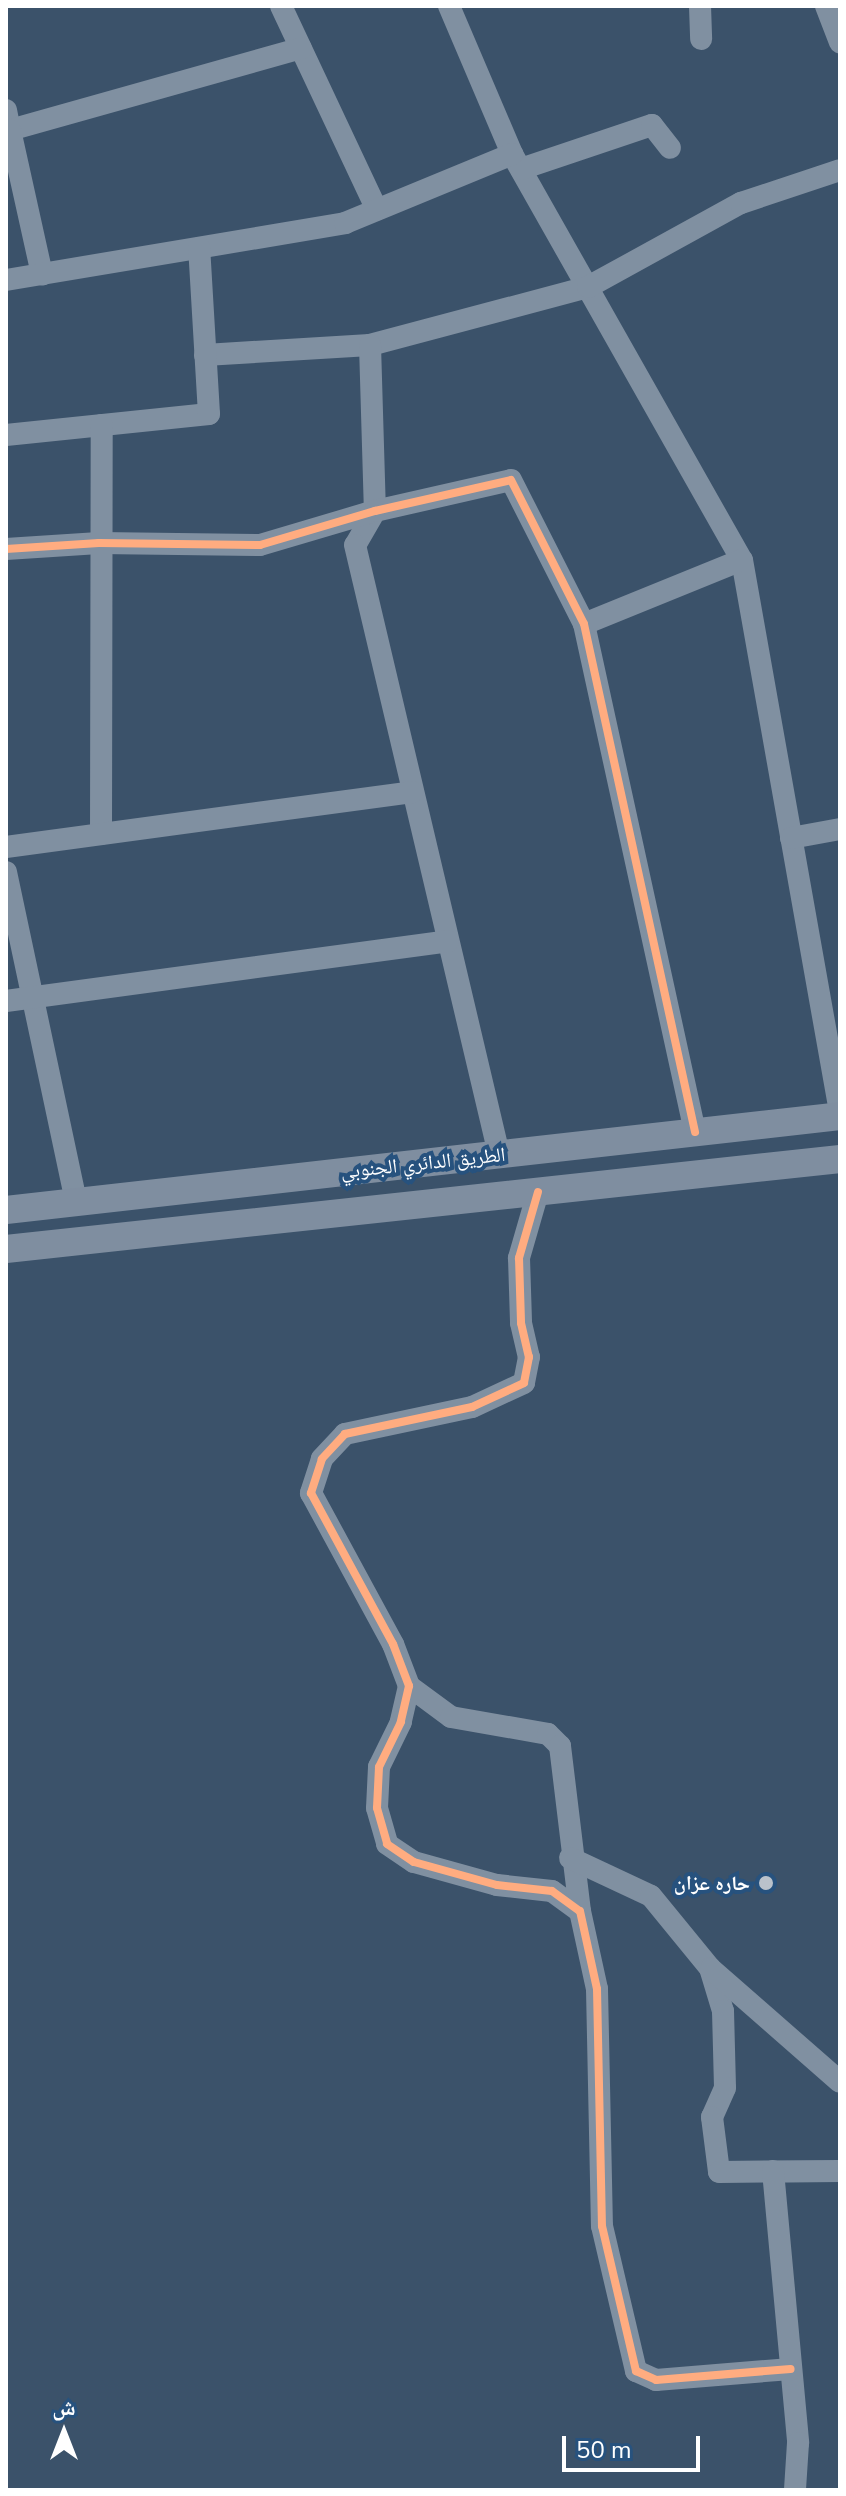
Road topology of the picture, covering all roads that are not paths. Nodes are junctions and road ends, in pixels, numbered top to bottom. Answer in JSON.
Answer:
{"nodes":[{"id":1,"x":281,"y":6,"type":"edge"},
{"id":2,"x":700,"y":6,"type":"edge"},
{"id":3,"x":826,"y":6,"type":"edge"},
{"id":4,"x":455,"y":7,"type":"edge"},
{"id":5,"x":701,"y":39,"type":"dead end"},
{"id":6,"x":840,"y":42,"type":"edge"},
{"id":7,"x":301,"y":48,"type":"junction"},
{"id":8,"x":8,"y":120,"type":"edge"},
{"id":9,"x":670,"y":148,"type":"dead end"},
{"id":10,"x":516,"y":162,"type":"junction"},
{"id":11,"x":840,"y":170,"type":"edge"},
{"id":12,"x":377,"y":210,"type":"junction"},
{"id":13,"x":199,"y":248,"type":"junction"},
{"id":14,"x":42,"y":274,"type":"junction"},
{"id":15,"x":6,"y":280,"type":"edge"},
{"id":16,"x":588,"y":287,"type":"junction"},
{"id":17,"x":370,"y":345,"type":"junction"},
{"id":18,"x":205,"y":355,"type":"junction"},
{"id":19,"x":102,"y":425,"type":"junction"},
{"id":20,"x":6,"y":435,"type":"edge"},
{"id":21,"x":375,"y":511,"type":"junction"},
{"id":22,"x":99,"y":543,"type":"junction"},
{"id":23,"x":6,"y":549,"type":"edge"},
{"id":24,"x":742,"y":560,"type":"junction"},
{"id":25,"x":584,"y":624,"type":"junction"},
{"id":26,"x":412,"y":792,"type":"junction"},
{"id":27,"x":840,"y":829,"type":"edge"},
{"id":28,"x":101,"y":834,"type":"junction"},
{"id":29,"x":791,"y":838,"type":"junction"},
{"id":30,"x":6,"y":847,"type":"edge"},
{"id":31,"x":6,"y":872,"type":"edge"},
{"id":32,"x":448,"y":941,"type":"junction"},
{"id":33,"x":33,"y":998,"type":"junction"},
{"id":34,"x":6,"y":1001,"type":"edge"},
{"id":35,"x":840,"y":1114,"type":"edge"},
{"id":36,"x":695,"y":1132,"type":"junction"},
{"id":37,"x":499,"y":1154,"type":"junction"},
{"id":38,"x":840,"y":1159,"type":"edge"},
{"id":39,"x":538,"y":1192,"type":"junction"},
{"id":40,"x":76,"y":1202,"type":"junction"},
{"id":41,"x":6,"y":1210,"type":"edge"},
{"id":42,"x":6,"y":1249,"type":"edge"},
{"id":43,"x":409,"y":1686,"type":"junction"},
{"id":44,"x":570,"y":1858,"type":"junction"},
{"id":45,"x":580,"y":1911,"type":"junction"},
{"id":46,"x":710,"y":1968,"type":"junction"},
{"id":47,"x":840,"y":2082,"type":"edge"},
{"id":48,"x":773,"y":2171,"type":"junction"},
{"id":49,"x":840,"y":2171,"type":"edge"},
{"id":50,"x":791,"y":2369,"type":"junction"},
{"id":51,"x":795,"y":2490,"type":"edge"}],
"edges":[{"from":1,"to":7,"type":"street"},
{"from":2,"to":5,"type":"street"},
{"from":3,"to":6,"type":"street"},
{"from":4,"to":10,"type":"street"},
{"from":7,"to":8,"type":"street"},
{"from":7,"to":12,"type":"street"},
{"from":8,"to":14,"type":"street"},
{"from":9,"to":10,"type":"street"},
{"from":10,"to":12,"type":"street"},
{"from":10,"to":16,"type":"street"},
{"from":11,"to":16,"type":"street"},
{"from":12,"to":13,"type":"street"},
{"from":13,"to":14,"type":"street"},
{"from":13,"to":18,"type":"street"},
{"from":14,"to":15,"type":"street"},
{"from":16,"to":17,"type":"street"},
{"from":16,"to":24,"type":"street"},
{"from":17,"to":18,"type":"street"},
{"from":17,"to":21,"type":"street"},
{"from":18,"to":19,"type":"street"},
{"from":19,"to":20,"type":"street"},
{"from":19,"to":22,"type":"street"},
{"from":21,"to":22,"type":"street"},
{"from":21,"to":25,"type":"street"},
{"from":21,"to":26,"type":"street"},
{"from":22,"to":23,"type":"street"},
{"from":22,"to":28,"type":"street"},
{"from":24,"to":25,"type":"street"},
{"from":24,"to":29,"type":"street"},
{"from":25,"to":36,"type":"street"},
{"from":26,"to":28,"type":"street"},
{"from":26,"to":32,"type":"street"},
{"from":27,"to":29,"type":"street"},
{"from":28,"to":30,"type":"street"},
{"from":29,"to":35,"type":"street"},
{"from":31,"to":33,"type":"street"},
{"from":32,"to":33,"type":"street"},
{"from":32,"to":37,"type":"street"},
{"from":33,"to":34,"type":"street"},
{"from":33,"to":40,"type":"street"},
{"from":35,"to":36,"type":"main road","name":"الطريق الدائري الجنوبي"},
{"from":36,"to":37,"type":"main road","name":"الطريق الدائري الجنوبي"},
{"from":37,"to":40,"type":"main road","name":"الطريق الدائري الجنوبي"},
{"from":38,"to":39,"type":"main road","name":"الطريق الدائري الجنوبي"},
{"from":39,"to":42,"type":"main road","name":"الطريق الدائري الجنوبي"},
{"from":39,"to":43,"type":"street"},
{"from":40,"to":41,"type":"main road","name":"الطريق الدائري الجنوبي"},
{"from":43,"to":44,"type":"street"},
{"from":43,"to":45,"type":"street"},
{"from":44,"to":45,"type":"street"},
{"from":44,"to":46,"type":"street"},
{"from":45,"to":50,"type":"street"},
{"from":46,"to":47,"type":"street"},
{"from":46,"to":48,"type":"street"},
{"from":48,"to":49,"type":"street"},
{"from":48,"to":50,"type":"street"},
{"from":50,"to":51,"type":"street"}]}
